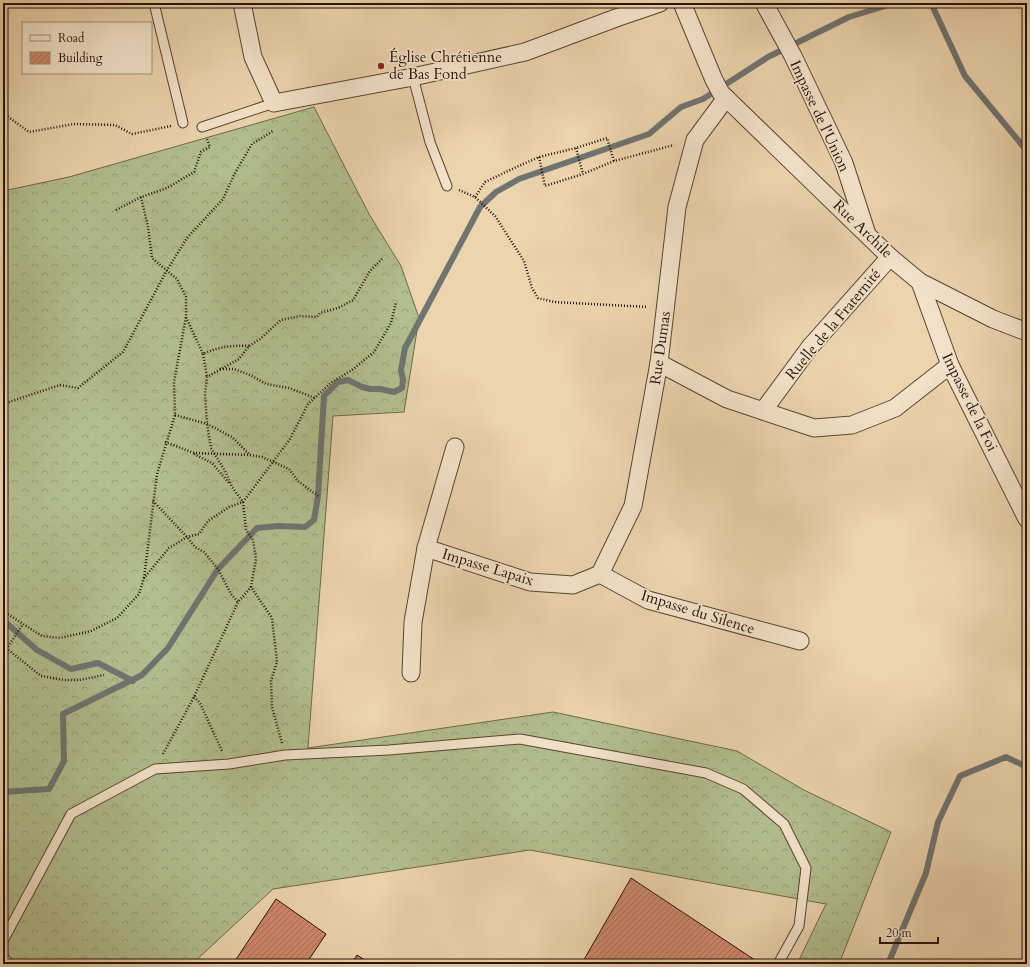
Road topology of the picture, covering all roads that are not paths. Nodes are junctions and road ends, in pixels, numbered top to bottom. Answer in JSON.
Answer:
{"nodes":[{"id":1,"x":154,"y":3,"type":"edge"},
{"id":2,"x":242,"y":3,"type":"edge"},
{"id":3,"x":660,"y":3,"type":"edge"},
{"id":4,"x":682,"y":3,"type":"edge"},
{"id":5,"x":764,"y":3,"type":"edge"},
{"id":6,"x":412,"y":77,"type":"junction"},
{"id":7,"x":720,"y":90,"type":"junction"},
{"id":8,"x":274,"y":103,"type":"junction"},
{"id":9,"x":183,"y":123,"type":"road end"},
{"id":10,"x":202,"y":127,"type":"road end"},
{"id":11,"x":447,"y":186,"type":"dead end"},
{"id":12,"x":867,"y":233,"type":"junction"},
{"id":13,"x":890,"y":257,"type":"junction"},
{"id":14,"x":920,"y":282,"type":"junction"},
{"id":15,"x":1027,"y":332,"type":"edge"},
{"id":16,"x":659,"y":363,"type":"junction"},
{"id":17,"x":950,"y":365,"type":"junction"},
{"id":18,"x":763,"y":411,"type":"junction"},
{"id":19,"x":455,"y":447,"type":"dead end"},
{"id":20,"x":1027,"y":519,"type":"edge"},
{"id":21,"x":426,"y":548,"type":"junction"},
{"id":22,"x":600,"y":574,"type":"junction"},
{"id":23,"x":800,"y":641,"type":"dead end"},
{"id":24,"x":411,"y":673,"type":"dead end"},
{"id":25,"x":3,"y":941,"type":"edge"},
{"id":26,"x":3,"y":957,"type":"edge"},
{"id":27,"x":10,"y":964,"type":"edge"},
{"id":28,"x":778,"y":964,"type":"edge"}],
"edges":[{"from":1,"to":9,"type":"lane"},
{"from":2,"to":8,"type":"street"},
{"from":3,"to":6,"type":"street"},
{"from":4,"to":7,"type":"street","name":"Rue Archile"},
{"from":5,"to":12,"type":"street","name":"Impasse de l'Union"},
{"from":6,"to":8,"type":"street"},
{"from":6,"to":11,"type":"lane"},
{"from":7,"to":12,"type":"street","name":"Rue Archile"},
{"from":7,"to":16,"type":"street","name":"Rue Dumas"},
{"from":8,"to":10,"type":"lane"},
{"from":12,"to":13,"type":"street","name":"Rue Archile"},
{"from":13,"to":14,"type":"street","name":"Rue Archile"},
{"from":13,"to":18,"type":"street","name":"Ruelle de la Fraternité"},
{"from":14,"to":15,"type":"street","name":"Rue Archile"},
{"from":14,"to":17,"type":"street","name":"Impasse de la Foi"},
{"from":16,"to":18,"type":"street"},
{"from":16,"to":22,"type":"street","name":"Rue Dumas"},
{"from":17,"to":18,"type":"street"},
{"from":17,"to":20,"type":"street","name":"Impasse de la Foi"},
{"from":19,"to":21,"type":"street"},
{"from":21,"to":22,"type":"street","name":"Impasse Lapaix"},
{"from":21,"to":24,"type":"street"},
{"from":22,"to":23,"type":"street","name":"Impasse du Silence"},
{"from":25,"to":28,"type":"lane"},
{"from":26,"to":27,"type":"lane"}]}
